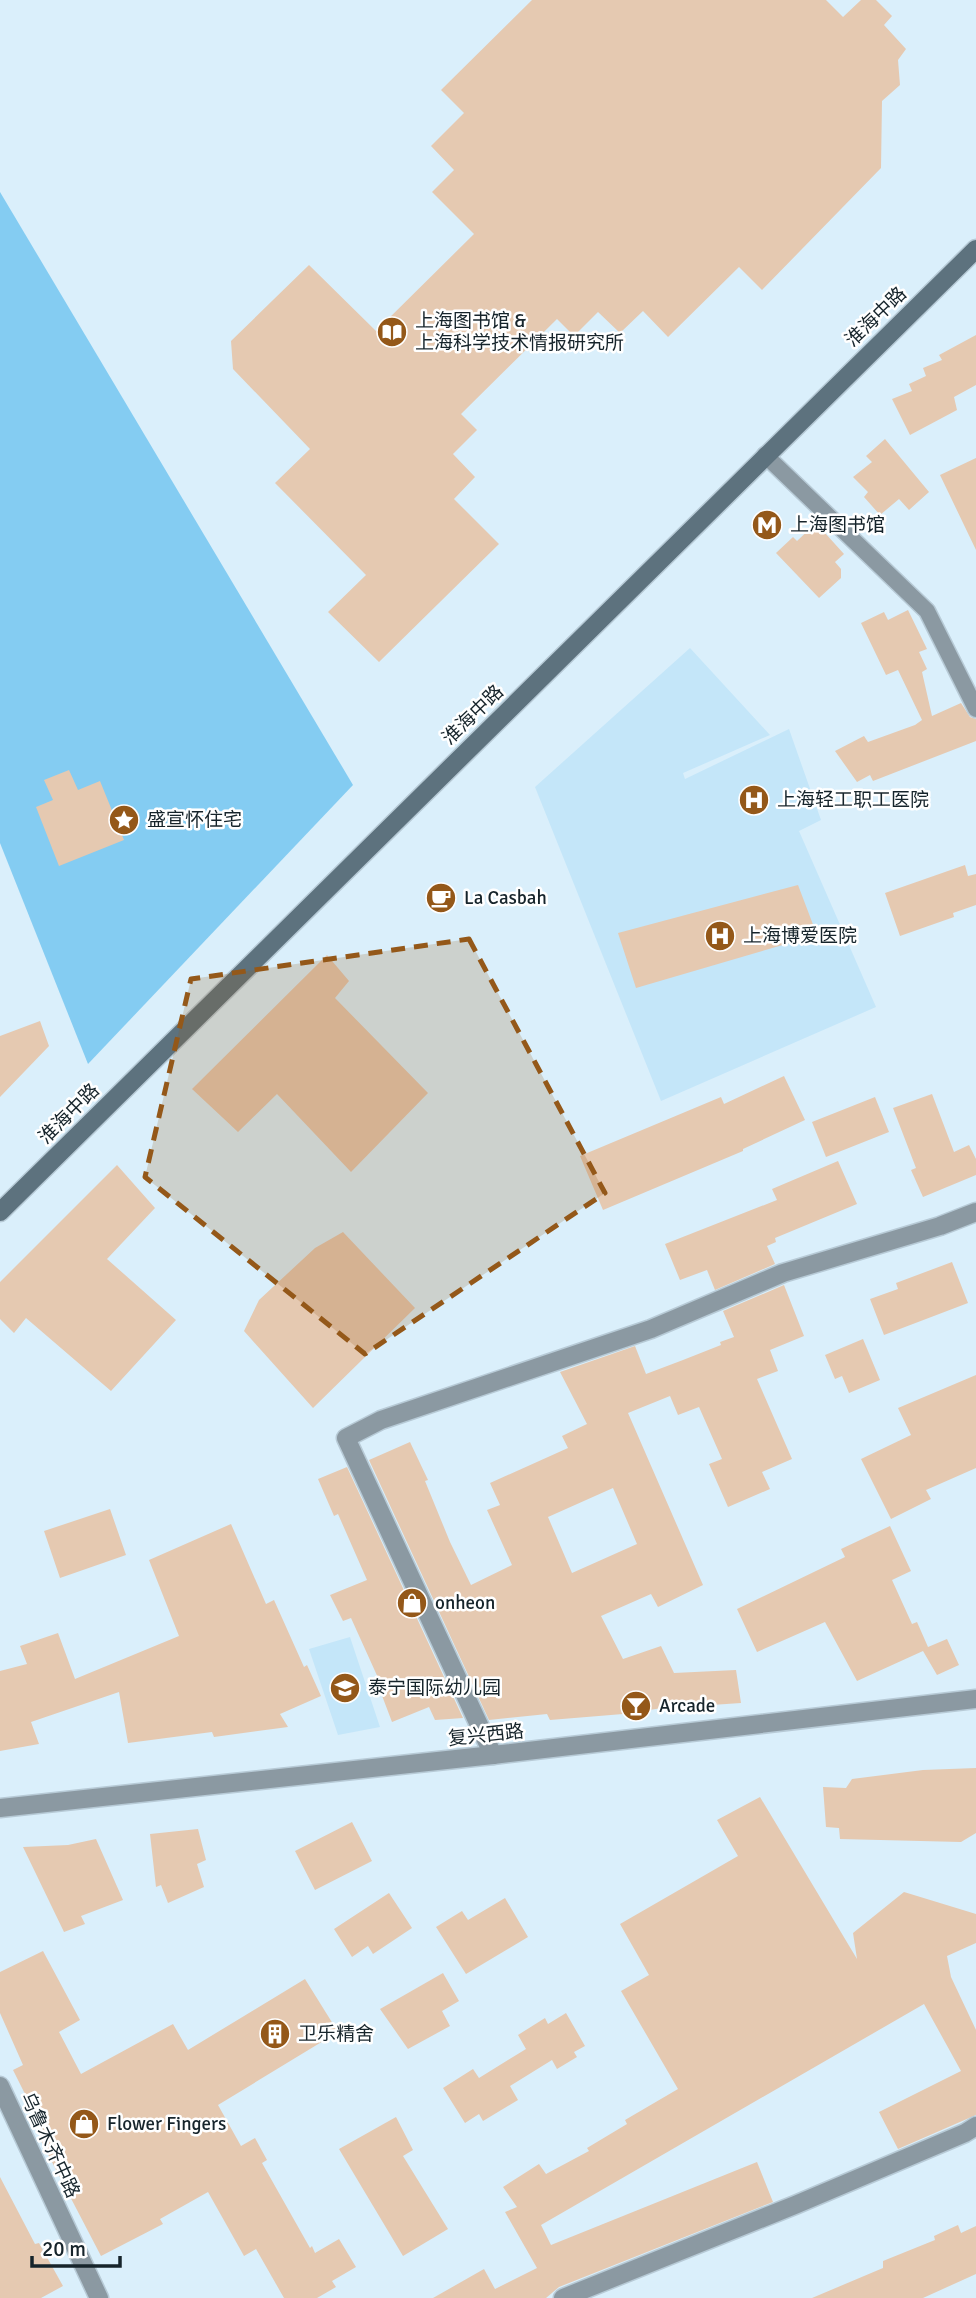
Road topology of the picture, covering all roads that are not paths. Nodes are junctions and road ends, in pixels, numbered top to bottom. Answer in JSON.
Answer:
{"nodes":[{"id":1,"x":976,"y":249,"type":"edge"},
{"id":2,"x":765,"y":455,"type":"junction"},
{"id":3,"x":976,"y":709,"type":"edge"},
{"id":4,"x":0,"y":1212,"type":"edge"},
{"id":5,"x":976,"y":1212,"type":"edge"},
{"id":6,"x":976,"y":1699,"type":"edge"},
{"id":7,"x":493,"y":1755,"type":"junction"},
{"id":8,"x":0,"y":1808,"type":"edge"},
{"id":9,"x":0,"y":2086,"type":"edge"},
{"id":10,"x":976,"y":2126,"type":"edge"},
{"id":11,"x":99,"y":2298,"type":"edge"},
{"id":12,"x":563,"y":2298,"type":"edge"}],
"edges":[{"from":1,"to":2,"type":"main road","name":"淮海中路"},
{"from":2,"to":3,"type":"lane"},
{"from":2,"to":4,"type":"main road","name":"淮海中路"},
{"from":5,"to":7,"type":"street"},
{"from":6,"to":7,"type":"street","name":"复兴西路"},
{"from":7,"to":8,"type":"street","name":"复兴西路"},
{"from":9,"to":11,"type":"street","name":"乌鲁木齐中路"},
{"from":10,"to":12,"type":"street"}]}
